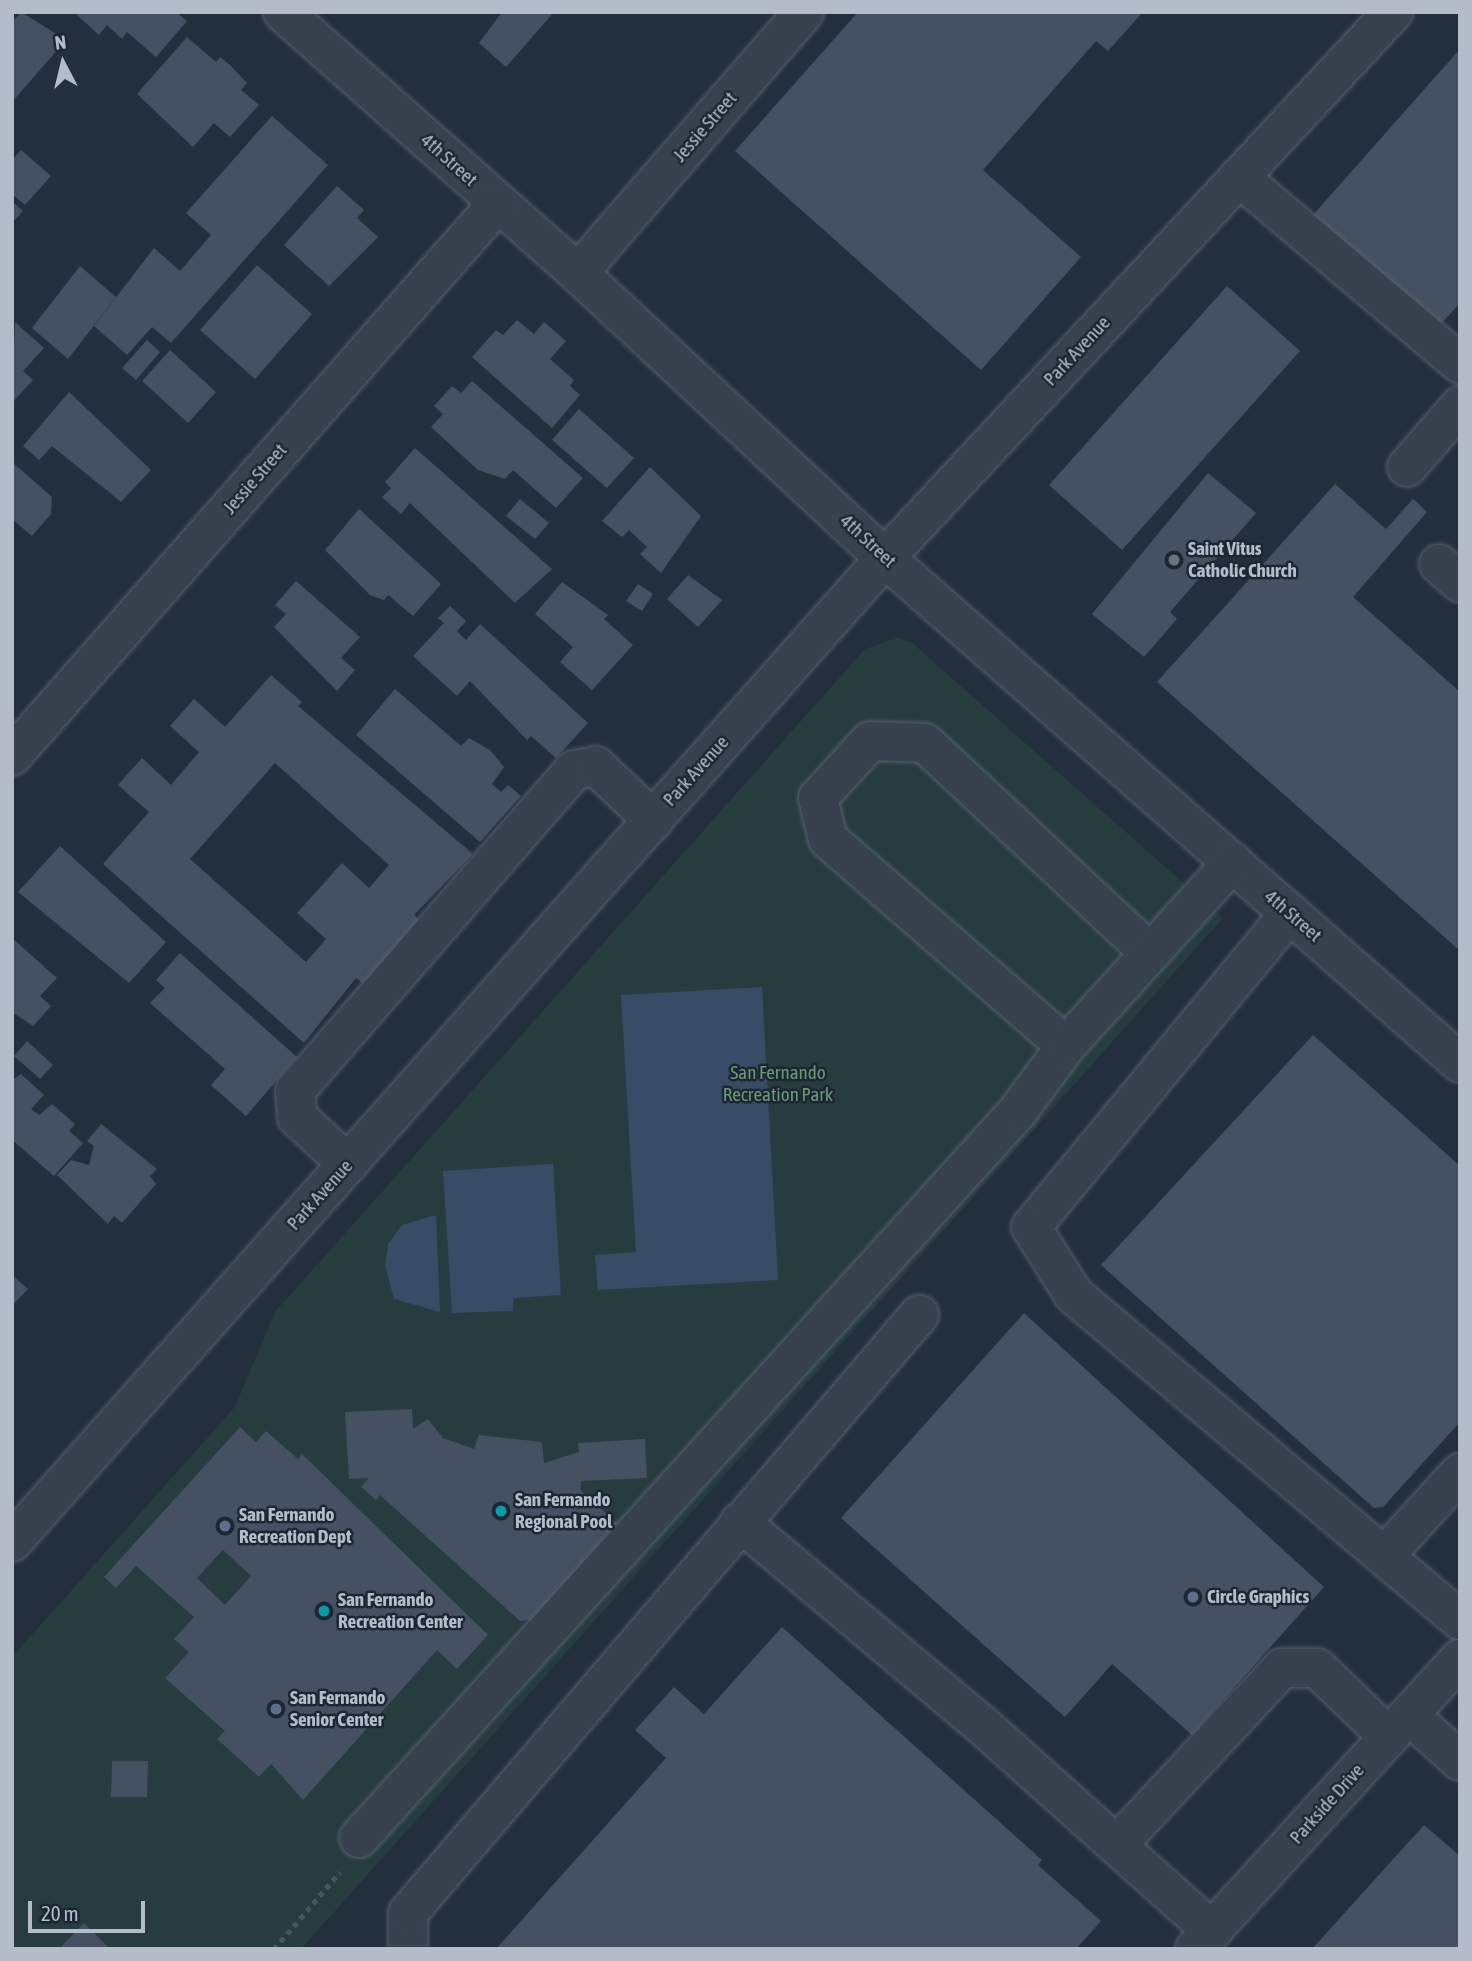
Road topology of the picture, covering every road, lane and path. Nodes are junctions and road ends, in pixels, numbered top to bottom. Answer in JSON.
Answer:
{"nodes":[{"id":1,"x":283,"y":12,"type":"edge"},
{"id":2,"x":804,"y":12,"type":"edge"},
{"id":3,"x":1393,"y":12,"type":"edge"},
{"id":4,"x":1239,"y":177,"type":"junction"},
{"id":5,"x":498,"y":203,"type":"junction"},
{"id":6,"x":579,"y":273,"type":"junction"},
{"id":7,"x":1460,"y":364,"type":"edge"},
{"id":8,"x":1460,"y":406,"type":"edge"},
{"id":9,"x":1407,"y":467,"type":"dead end"},
{"id":10,"x":885,"y":558,"type":"junction"},
{"id":11,"x":12,"y":756,"type":"edge"},
{"id":12,"x":653,"y":820,"type":"junction"},
{"id":13,"x":1233,"y":862,"type":"junction"},
{"id":14,"x":1290,"y":913,"type":"junction"},
{"id":15,"x":1150,"y":953,"type":"junction"},
{"id":16,"x":1066,"y":1046,"type":"junction"},
{"id":17,"x":1460,"y":1063,"type":"edge"},
{"id":18,"x":348,"y":1164,"type":"junction"},
{"id":19,"x":919,"y":1315,"type":"dead end"},
{"id":20,"x":1460,"y":1473,"type":"edge"},
{"id":21,"x":740,"y":1522,"type":"junction"},
{"id":22,"x":12,"y":1542,"type":"edge"},
{"id":23,"x":1384,"y":1556,"type":"junction"},
{"id":24,"x":1460,"y":1620,"type":"edge"},
{"id":25,"x":1460,"y":1659,"type":"edge"},
{"id":26,"x":1399,"y":1726,"type":"junction"},
{"id":27,"x":1460,"y":1761,"type":"edge"},
{"id":28,"x":359,"y":1838,"type":"joint"},
{"id":29,"x":1117,"y":1845,"type":"junction"},
{"id":30,"x":1203,"y":1940,"type":"edge"},
{"id":31,"x":274,"y":1949,"type":"edge"},
{"id":32,"x":408,"y":1949,"type":"edge"}],
"edges":[{"from":1,"to":5,"type":"street","name":"4th Street"},
{"from":2,"to":6,"type":"street","name":"Jessie Street"},
{"from":3,"to":4,"type":"street","name":"Park Avenue"},
{"from":4,"to":7,"type":"street"},
{"from":4,"to":10,"type":"street","name":"Park Avenue"},
{"from":5,"to":6,"type":"street","name":"4th Street"},
{"from":5,"to":11,"type":"street","name":"Jessie Street"},
{"from":6,"to":10,"type":"street","name":"4th Street"},
{"from":8,"to":9,"type":"street"},
{"from":10,"to":12,"type":"street","name":"Park Avenue"},
{"from":10,"to":13,"type":"street","name":"4th Street"},
{"from":12,"to":18,"type":"street","name":"Park Avenue"},
{"from":12,"to":18,"type":"street"},
{"from":13,"to":14,"type":"street","name":"4th Street"},
{"from":13,"to":15,"type":"street"},
{"from":14,"to":17,"type":"street","name":"4th Street"},
{"from":14,"to":23,"type":"street"},
{"from":15,"to":16,"type":"street"},
{"from":15,"to":16,"type":"street"},
{"from":16,"to":28,"type":"street"},
{"from":18,"to":22,"type":"street","name":"Park Avenue"},
{"from":19,"to":21,"type":"street"},
{"from":20,"to":23,"type":"street"},
{"from":21,"to":29,"type":"street"},
{"from":21,"to":32,"type":"street"},
{"from":23,"to":24,"type":"street"},
{"from":25,"to":26,"type":"street","name":"Parkside Drive"},
{"from":26,"to":27,"type":"street"},
{"from":26,"to":29,"type":"street"},
{"from":26,"to":30,"type":"street","name":"Parkside Drive"},
{"from":28,"to":31,"type":"path"},
{"from":29,"to":30,"type":"street"}]}
